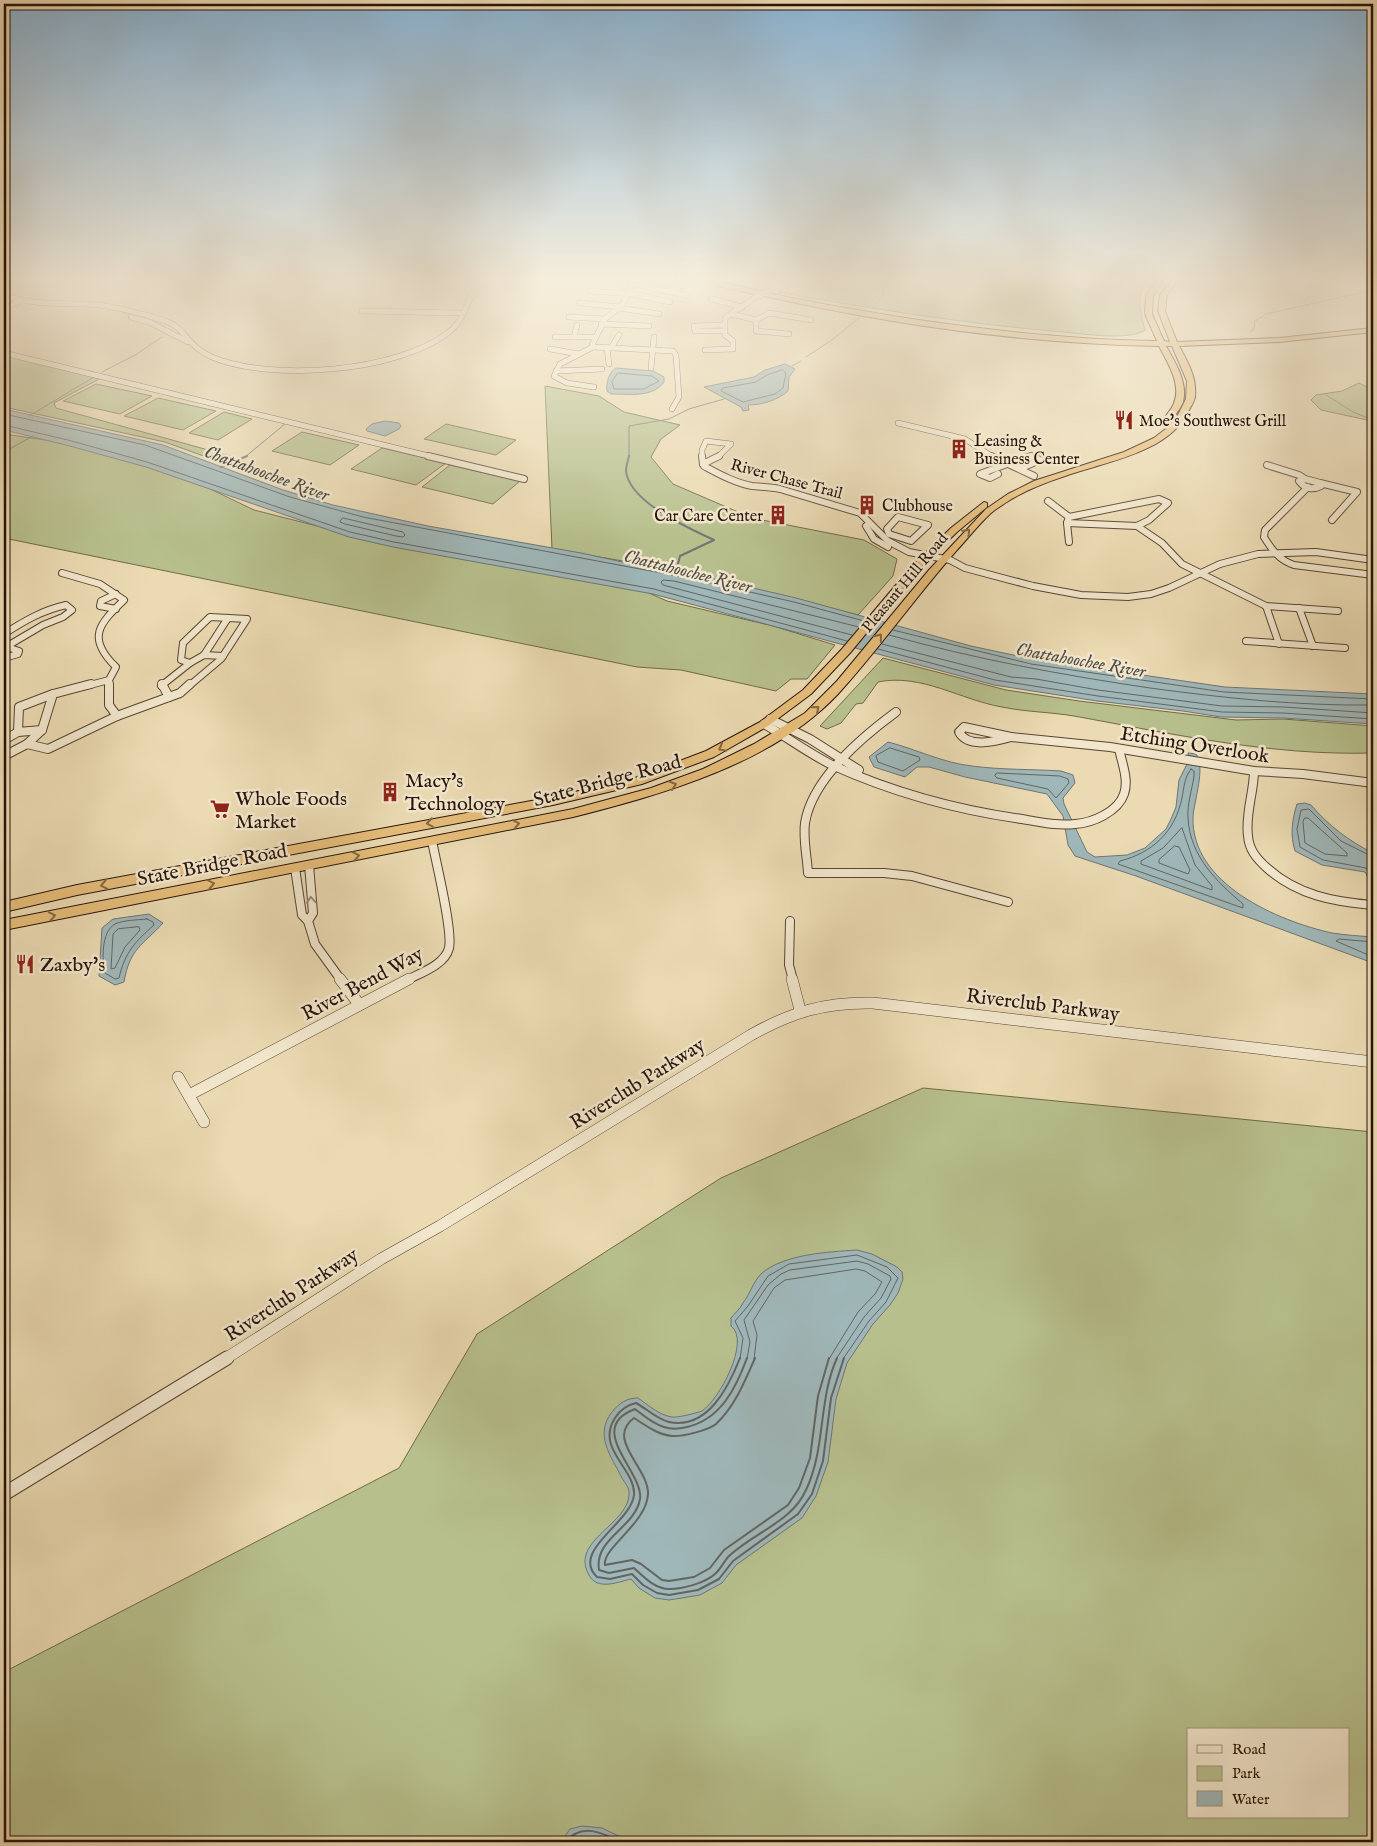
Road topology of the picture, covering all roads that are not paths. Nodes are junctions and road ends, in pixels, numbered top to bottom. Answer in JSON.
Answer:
{"nodes":[{"id":1,"x":54,"y":365,"type":"edge"},
{"id":2,"x":241,"y":365,"type":"edge"},
{"id":3,"x":354,"y":365,"type":"edge"},
{"id":4,"x":559,"y":365,"type":"edge"},
{"id":5,"x":676,"y":365,"type":"edge"},
{"id":6,"x":1173,"y":365,"type":"edge"},
{"id":7,"x":1186,"y":365,"type":"edge"},
{"id":8,"x":602,"y":369,"type":"dead end"},
{"id":9,"x":556,"y":371,"type":"junction"},
{"id":10,"x":594,"y":388,"type":"dead end"},
{"id":11,"x":672,"y":409,"type":"dead end"},
{"id":12,"x":898,"y":423,"type":"dead end"},
{"id":13,"x":703,"y":464,"type":"junction"},
{"id":14,"x":1012,"y":465,"type":"junction"},
{"id":15,"x":1267,"y":465,"type":"dead end"},
{"id":16,"x":991,"y":469,"type":"junction"},
{"id":17,"x":1034,"y":476,"type":"junction"},
{"id":18,"x":1305,"y":478,"type":"junction"},
{"id":19,"x":524,"y":479,"type":"dead end"},
{"id":20,"x":1320,"y":483,"type":"junction"},
{"id":21,"x":1308,"y":488,"type":"junction"},
{"id":22,"x":1048,"y":501,"type":"dead end"},
{"id":23,"x":994,"y":507,"type":"junction"},
{"id":24,"x":1068,"y":520,"type":"junction"},
{"id":25,"x":1332,"y":520,"type":"dead end"},
{"id":26,"x":1137,"y":526,"type":"junction"},
{"id":27,"x":911,"y":541,"type":"junction"},
{"id":28,"x":1069,"y":542,"type":"dead end"},
{"id":29,"x":899,"y":551,"type":"junction"},
{"id":30,"x":1274,"y":552,"type":"junction"},
{"id":31,"x":925,"y":558,"type":"junction"},
{"id":32,"x":1373,"y":560,"type":"edge"},
{"id":33,"x":941,"y":561,"type":"junction"},
{"id":34,"x":62,"y":573,"type":"dead end"},
{"id":35,"x":1200,"y":573,"type":"junction"},
{"id":36,"x":1373,"y":575,"type":"edge"},
{"id":37,"x":116,"y":594,"type":"junction"},
{"id":38,"x":1266,"y":606,"type":"junction"},
{"id":39,"x":1299,"y":608,"type":"junction"},
{"id":40,"x":116,"y":609,"type":"junction"},
{"id":41,"x":1338,"y":611,"type":"dead end"},
{"id":42,"x":228,"y":618,"type":"junction"},
{"id":43,"x":4,"y":634,"type":"edge"},
{"id":44,"x":1246,"y":642,"type":"dead end"},
{"id":45,"x":1279,"y":644,"type":"junction"},
{"id":46,"x":1313,"y":646,"type":"junction"},
{"id":47,"x":5,"y":647,"type":"edge"},
{"id":48,"x":1345,"y":648,"type":"dead end"},
{"id":49,"x":846,"y":651,"type":"joint"},
{"id":50,"x":204,"y":655,"type":"junction"},
{"id":51,"x":223,"y":656,"type":"junction"},
{"id":52,"x":4,"y":658,"type":"edge"},
{"id":53,"x":860,"y":660,"type":"joint"},
{"id":54,"x":190,"y":663,"type":"junction"},
{"id":55,"x":108,"y":680,"type":"junction"},
{"id":56,"x":54,"y":694,"type":"junction"},
{"id":57,"x":169,"y":697,"type":"junction"},
{"id":58,"x":896,"y":712,"type":"dead end"},
{"id":59,"x":118,"y":716,"type":"junction"},
{"id":60,"x":767,"y":722,"type":"junction"},
{"id":61,"x":42,"y":730,"type":"junction"},
{"id":62,"x":785,"y":731,"type":"junction"},
{"id":63,"x":18,"y":732,"type":"junction"},
{"id":64,"x":1012,"y":737,"type":"junction"},
{"id":65,"x":4,"y":740,"type":"edge"},
{"id":66,"x":27,"y":744,"type":"junction"},
{"id":67,"x":1119,"y":749,"type":"junction"},
{"id":68,"x":4,"y":756,"type":"edge"},
{"id":69,"x":840,"y":763,"type":"junction"},
{"id":70,"x":1254,"y":770,"type":"junction"},
{"id":71,"x":1373,"y":783,"type":"edge"},
{"id":72,"x":432,"y":841,"type":"junction"},
{"id":73,"x":305,"y":870,"type":"junction"},
{"id":74,"x":1008,"y":902,"type":"dead end"},
{"id":75,"x":1373,"y":905,"type":"edge"},
{"id":76,"x":4,"y":907,"type":"edge"},
{"id":77,"x":308,"y":921,"type":"junction"},
{"id":78,"x":790,"y":921,"type":"dead end"},
{"id":79,"x":4,"y":925,"type":"edge"},
{"id":80,"x":359,"y":1004,"type":"junction"},
{"id":81,"x":800,"y":1010,"type":"junction"},
{"id":82,"x":1373,"y":1062,"type":"edge"},
{"id":83,"x":178,"y":1077,"type":"dead end"},
{"id":84,"x":189,"y":1094,"type":"junction"},
{"id":85,"x":204,"y":1122,"type":"dead end"},
{"id":86,"x":4,"y":1494,"type":"edge"}],
"edges":[{"from":1,"to":19,"type":"street"},
{"from":2,"to":3,"type":"street"},
{"from":4,"to":9,"type":"street"},
{"from":5,"to":11,"type":"street"},
{"from":6,"to":17,"type":"highway","name":"Pleasant Hill Road"},
{"from":7,"to":23,"type":"highway","name":"Pleasant Hill Road"},
{"from":8,"to":9,"type":"street"},
{"from":9,"to":10,"type":"street"},
{"from":12,"to":14,"type":"street"},
{"from":13,"to":13,"type":"street","name":"River Chase Trail"},
{"from":13,"to":29,"type":"street","name":"River Chase Trail"},
{"from":14,"to":16,"type":"street"},
{"from":14,"to":17,"type":"street"},
{"from":15,"to":18,"type":"street"},
{"from":16,"to":16,"type":"street"},
{"from":17,"to":23,"type":"highway"},
{"from":17,"to":31,"type":"highway","name":"Pleasant Hill Road"},
{"from":18,"to":20,"type":"street"},
{"from":18,"to":21,"type":"street"},
{"from":20,"to":21,"type":"street"},
{"from":20,"to":25,"type":"street"},
{"from":21,"to":30,"type":"street"},
{"from":22,"to":24,"type":"street"},
{"from":33,"to":23,"type":"highway","name":"Pleasant Hill Road","one_way":true},
{"from":24,"to":26,"type":"street"},
{"from":24,"to":26,"type":"street"},
{"from":24,"to":28,"type":"street"},
{"from":26,"to":35,"type":"street"},
{"from":27,"to":27,"type":"street"},
{"from":27,"to":29,"type":"street"},
{"from":29,"to":31,"type":"street","name":"River Chase Trail"},
{"from":30,"to":32,"type":"street","name":"River Chase Trail"},
{"from":30,"to":35,"type":"street","name":"River Chase Trail"},
{"from":30,"to":36,"type":"street"},
{"from":31,"to":33,"type":"street","name":"River Chase Trail"},
{"from":31,"to":49,"type":"highway","name":"Pleasant Hill Road"},
{"from":33,"to":35,"type":"street","name":"River Chase Trail"},
{"from":53,"to":33,"type":"highway","name":"Pleasant Hill Road","one_way":true},
{"from":34,"to":37,"type":"street"},
{"from":35,"to":38,"type":"street"},
{"from":37,"to":40,"type":"street"},
{"from":37,"to":40,"type":"street"},
{"from":38,"to":39,"type":"street"},
{"from":38,"to":45,"type":"street"},
{"from":39,"to":41,"type":"street"},
{"from":39,"to":46,"type":"street"},
{"from":40,"to":55,"type":"street"},
{"from":42,"to":50,"type":"street"},
{"from":42,"to":51,"type":"street"},
{"from":42,"to":54,"type":"street"},
{"from":43,"to":47,"type":"street"},
{"from":44,"to":45,"type":"street"},
{"from":45,"to":46,"type":"street"},
{"from":46,"to":48,"type":"street"},
{"from":47,"to":52,"type":"street"},
{"from":49,"to":60,"type":"highway","name":"State Bridge Road"},
{"from":50,"to":51,"type":"street"},
{"from":50,"to":54,"type":"street"},
{"from":51,"to":57,"type":"street"},
{"from":62,"to":53,"type":"highway","name":"State Bridge Road","one_way":true},
{"from":54,"to":57,"type":"street"},
{"from":55,"to":56,"type":"street"},
{"from":55,"to":59,"type":"street"},
{"from":56,"to":61,"type":"street"},
{"from":56,"to":63,"type":"street"},
{"from":57,"to":59,"type":"street"},
{"from":58,"to":69,"type":"street"},
{"from":59,"to":66,"type":"street"},
{"from":60,"to":62,"type":"street"},
{"from":60,"to":76,"type":"highway","name":"State Bridge Road","one_way":true},
{"from":61,"to":63,"type":"street"},
{"from":61,"to":66,"type":"street"},
{"from":62,"to":69,"type":"street"},
{"from":62,"to":69,"type":"street"},
{"from":72,"to":62,"type":"highway","name":"State Bridge Road","one_way":true},
{"from":63,"to":65,"type":"street"},
{"from":64,"to":64,"type":"street","name":"Etching Overlook"},
{"from":64,"to":67,"type":"street","name":"Etching Overlook"},
{"from":66,"to":68,"type":"street"},
{"from":67,"to":69,"type":"street"},
{"from":67,"to":70,"type":"street","name":"Etching Overlook"},
{"from":69,"to":74,"type":"street"},
{"from":70,"to":71,"type":"street","name":"Etching Overlook"},
{"from":70,"to":75,"type":"street"},
{"from":73,"to":72,"type":"highway","name":"State Bridge Road","one_way":true},
{"from":72,"to":80,"type":"street","name":"River Bend Way"},
{"from":77,"to":73,"type":"street","one_way":true},
{"from":73,"to":77,"type":"street"},
{"from":79,"to":73,"type":"highway","name":"State Bridge Road","one_way":true},
{"from":77,"to":80,"type":"street"},
{"from":78,"to":81,"type":"street"},
{"from":80,"to":84,"type":"street","name":"River Bend Way"},
{"from":81,"to":82,"type":"street","name":"Riverclub Parkway"},
{"from":81,"to":86,"type":"street","name":"Riverclub Parkway"},
{"from":83,"to":84,"type":"street"},
{"from":84,"to":85,"type":"street"}]}
